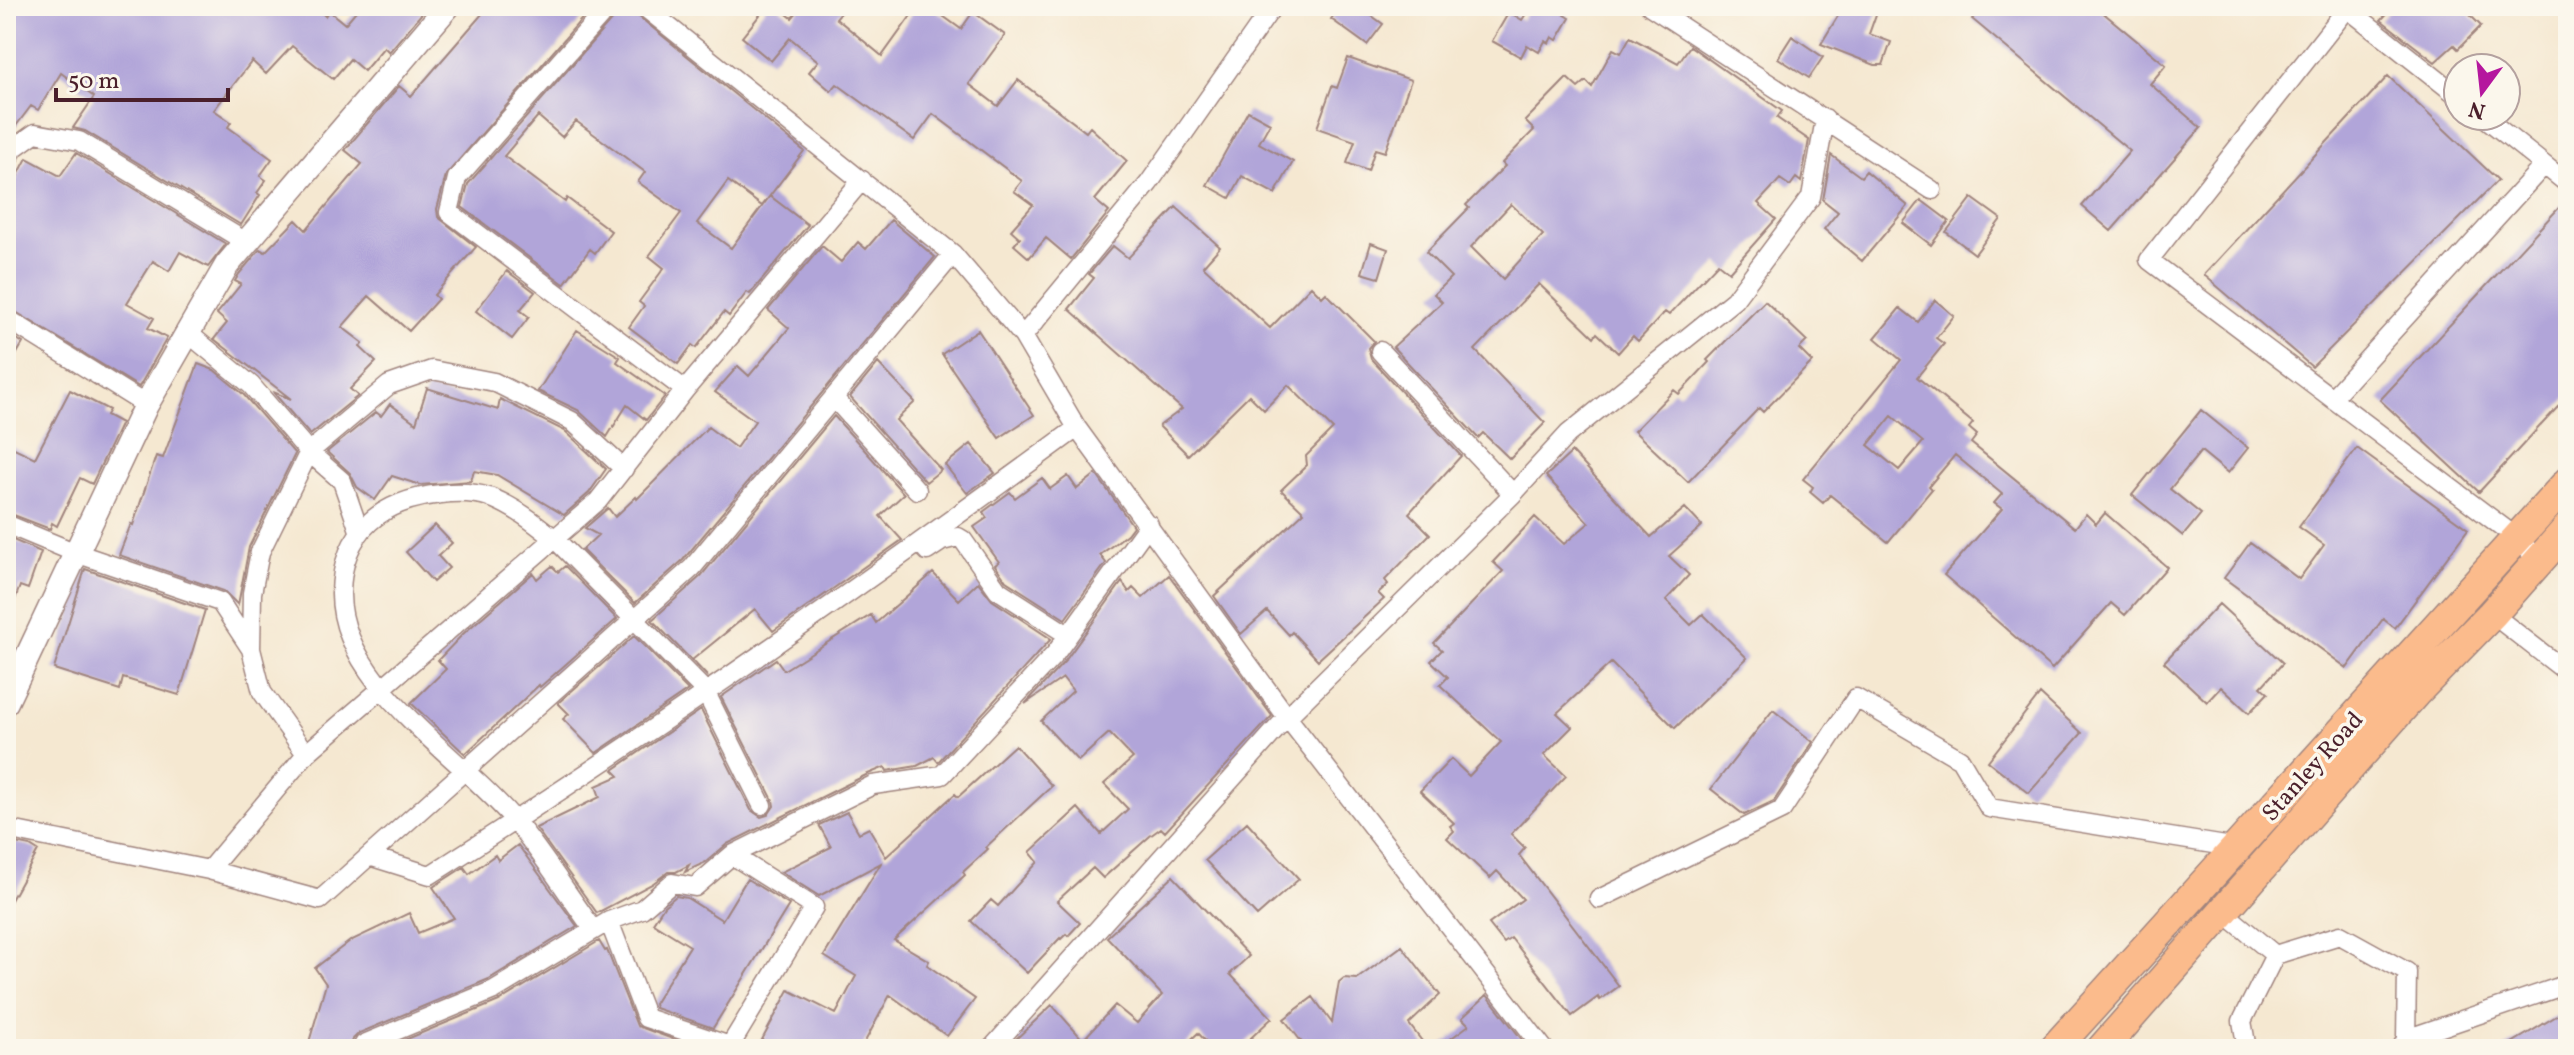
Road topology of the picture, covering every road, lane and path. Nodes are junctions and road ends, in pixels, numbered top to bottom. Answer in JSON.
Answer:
{"nodes":[{"id":1,"x":448,"y":6,"type":"edge"},
{"id":2,"x":609,"y":6,"type":"edge"},
{"id":3,"x":643,"y":6,"type":"edge"},
{"id":4,"x":1273,"y":6,"type":"edge"},
{"id":5,"x":1650,"y":6,"type":"edge"},
{"id":6,"x":2348,"y":7,"type":"edge"},
{"id":7,"x":2442,"y":83,"type":"edge"},
{"id":8,"x":1825,"y":119,"type":"junction"},
{"id":9,"x":2503,"y":132,"type":"edge"},
{"id":10,"x":6,"y":163,"type":"edge"},
{"id":11,"x":2544,"y":165,"type":"junction"},
{"id":12,"x":862,"y":180,"type":"junction"},
{"id":13,"x":2568,"y":184,"type":"edge"},
{"id":14,"x":1932,"y":190,"type":"dead end"},
{"id":15,"x":246,"y":242,"type":"junction"},
{"id":16,"x":953,"y":254,"type":"junction"},
{"id":17,"x":6,"y":318,"type":"edge"},
{"id":18,"x":188,"y":333,"type":"junction"},
{"id":19,"x":1023,"y":336,"type":"junction"},
{"id":20,"x":1380,"y":351,"type":"dead end"},
{"id":21,"x":685,"y":390,"type":"junction"},
{"id":22,"x":834,"y":398,"type":"junction"},
{"id":23,"x":2332,"y":398,"type":"junction"},
{"id":24,"x":146,"y":405,"type":"junction"},
{"id":25,"x":1077,"y":428,"type":"junction"},
{"id":26,"x":309,"y":452,"type":"junction"},
{"id":27,"x":624,"y":469,"type":"junction"},
{"id":28,"x":2568,"y":482,"type":"edge"},
{"id":29,"x":917,"y":490,"type":"dead end"},
{"id":30,"x":1513,"y":494,"type":"junction"},
{"id":31,"x":6,"y":524,"type":"edge"},
{"id":32,"x":1149,"y":524,"type":"junction"},
{"id":33,"x":2568,"y":528,"type":"edge"},
{"id":34,"x":360,"y":533,"type":"junction"},
{"id":35,"x":2517,"y":538,"type":"junction"},
{"id":36,"x":555,"y":539,"type":"junction"},
{"id":37,"x":76,"y":553,"type":"junction"},
{"id":38,"x":2538,"y":560,"type":"junction"},
{"id":39,"x":2492,"y":614,"type":"junction"},
{"id":40,"x":634,"y":621,"type":"junction"},
{"id":41,"x":1068,"y":635,"type":"junction"},
{"id":42,"x":251,"y":649,"type":"junction"},
{"id":43,"x":780,"y":652,"type":"dead end"},
{"id":44,"x":2568,"y":673,"type":"edge"},
{"id":45,"x":381,"y":689,"type":"junction"},
{"id":46,"x":705,"y":691,"type":"junction"},
{"id":47,"x":6,"y":702,"type":"edge"},
{"id":48,"x":1287,"y":717,"type":"junction"},
{"id":49,"x":306,"y":754,"type":"junction"},
{"id":50,"x":465,"y":770,"type":"junction"},
{"id":51,"x":762,"y":805,"type":"dead end"},
{"id":52,"x":515,"y":821,"type":"junction"},
{"id":53,"x":6,"y":829,"type":"edge"},
{"id":54,"x":2238,"y":848,"type":"junction"},
{"id":55,"x":732,"y":855,"type":"junction"},
{"id":56,"x":369,"y":856,"type":"junction"},
{"id":57,"x":209,"y":870,"type":"junction"},
{"id":58,"x":1599,"y":899,"type":"dead end"},
{"id":59,"x":2222,"y":911,"type":"junction"},
{"id":60,"x":602,"y":926,"type":"junction"},
{"id":61,"x":2275,"y":955,"type":"junction"},
{"id":62,"x":2568,"y":984,"type":"edge"},
{"id":63,"x":2404,"y":1044,"type":"edge"},
{"id":64,"x":734,"y":1047,"type":"edge"},
{"id":65,"x":362,"y":1049,"type":"edge"},
{"id":66,"x":991,"y":1049,"type":"edge"},
{"id":67,"x":1544,"y":1049,"type":"edge"},
{"id":68,"x":2054,"y":1049,"type":"edge"},
{"id":69,"x":2102,"y":1049,"type":"edge"},
{"id":70,"x":2247,"y":1049,"type":"edge"}],
"edges":[{"from":1,"to":15,"type":"street"},
{"from":2,"to":21,"type":"street"},
{"from":3,"to":12,"type":"street"},
{"from":4,"to":19,"type":"street"},
{"from":5,"to":8,"type":"street"},
{"from":6,"to":7,"type":"street"},
{"from":6,"to":23,"type":"street"},
{"from":8,"to":14,"type":"street"},
{"from":8,"to":30,"type":"street"},
{"from":9,"to":11,"type":"street"},
{"from":10,"to":15,"type":"street"},
{"from":11,"to":13,"type":"street"},
{"from":11,"to":23,"type":"street"},
{"from":12,"to":16,"type":"street"},
{"from":12,"to":21,"type":"street"},
{"from":15,"to":18,"type":"street"},
{"from":16,"to":19,"type":"street"},
{"from":16,"to":22,"type":"street"},
{"from":17,"to":24,"type":"street"},
{"from":18,"to":24,"type":"street"},
{"from":18,"to":26,"type":"street"},
{"from":19,"to":25,"type":"street"},
{"from":20,"to":30,"type":"street"},
{"from":21,"to":27,"type":"street"},
{"from":22,"to":29,"type":"street"},
{"from":22,"to":40,"type":"street"},
{"from":23,"to":35,"type":"street"},
{"from":24,"to":37,"type":"street"},
{"from":25,"to":32,"type":"street"},
{"from":25,"to":46,"type":"street"},
{"from":26,"to":27,"type":"street"},
{"from":26,"to":34,"type":"street"},
{"from":26,"to":42,"type":"street"},
{"from":27,"to":36,"type":"street"},
{"from":28,"to":35,"type":"main road","name":"Stanley Road"},
{"from":30,"to":48,"type":"street"},
{"from":31,"to":37,"type":"street"},
{"from":32,"to":41,"type":"street"},
{"from":32,"to":48,"type":"street"},
{"from":33,"to":38,"type":"main road","name":"Stanley Road"},
{"from":34,"to":36,"type":"street"},
{"from":34,"to":45,"type":"street"},
{"from":35,"to":38,"type":"street"},
{"from":35,"to":54,"type":"main road","name":"Stanley Road"},
{"from":36,"to":40,"type":"street"},
{"from":36,"to":45,"type":"street"},
{"from":37,"to":42,"type":"street"},
{"from":37,"to":47,"type":"street"},
{"from":38,"to":39,"type":"main road","name":"Stanley Road"},
{"from":39,"to":44,"type":"street"},
{"from":39,"to":59,"type":"main road","name":"Stanley Road"},
{"from":40,"to":46,"type":"street"},
{"from":40,"to":50,"type":"street"},
{"from":41,"to":43,"type":"street"},
{"from":41,"to":55,"type":"street"},
{"from":42,"to":49,"type":"street"},
{"from":45,"to":49,"type":"street"},
{"from":45,"to":50,"type":"street"},
{"from":46,"to":51,"type":"street"},
{"from":46,"to":52,"type":"street"},
{"from":48,"to":66,"type":"street"},
{"from":48,"to":67,"type":"street"},
{"from":49,"to":57,"type":"street"},
{"from":50,"to":52,"type":"street"},
{"from":50,"to":56,"type":"street"},
{"from":52,"to":56,"type":"street"},
{"from":52,"to":60,"type":"street"},
{"from":53,"to":57,"type":"street"},
{"from":54,"to":58,"type":"street"},
{"from":54,"to":68,"type":"main road","name":"Stanley Road"},
{"from":55,"to":60,"type":"street"},
{"from":55,"to":64,"type":"street"},
{"from":56,"to":57,"type":"street"},
{"from":59,"to":61,"type":"street"},
{"from":59,"to":69,"type":"main road","name":"Stanley Road"},
{"from":60,"to":64,"type":"street"},
{"from":60,"to":65,"type":"street"},
{"from":61,"to":63,"type":"street"},
{"from":61,"to":70,"type":"street"},
{"from":62,"to":63,"type":"street"}]}
